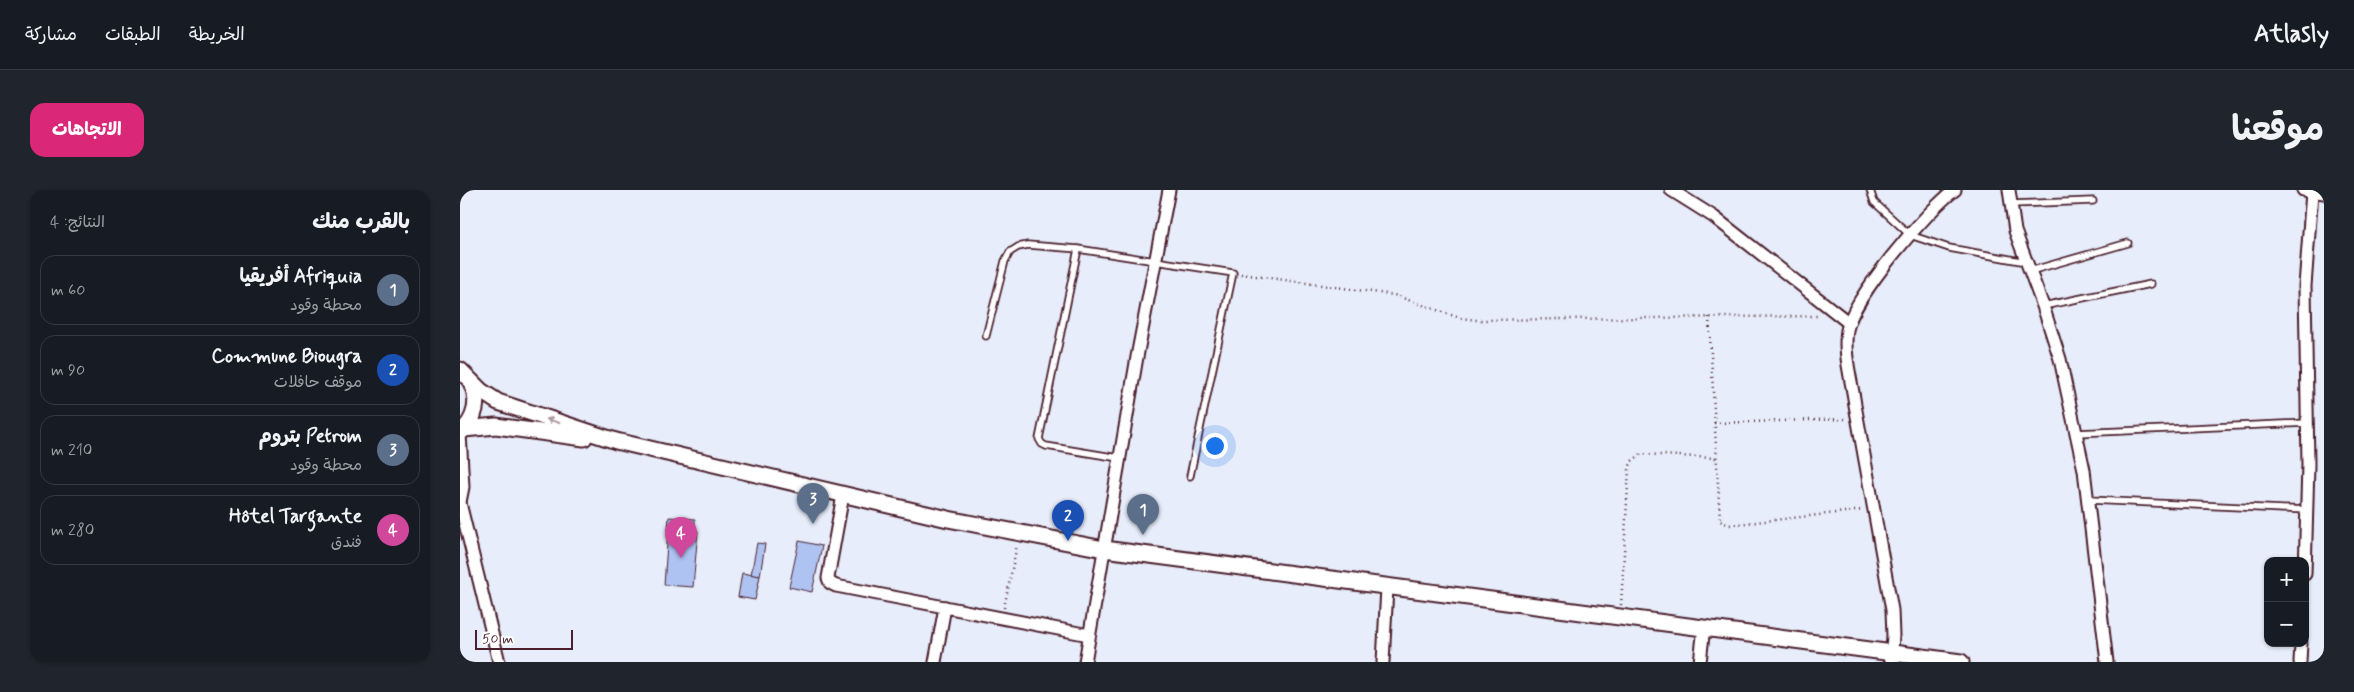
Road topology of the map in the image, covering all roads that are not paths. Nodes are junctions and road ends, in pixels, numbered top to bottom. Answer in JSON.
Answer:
{"nodes":[{"id":1,"x":1169,"y":190,"type":"edge"},
{"id":2,"x":1671,"y":190,"type":"edge"},
{"id":3,"x":1870,"y":190,"type":"edge"},
{"id":4,"x":1955,"y":190,"type":"edge"},
{"id":5,"x":2009,"y":190,"type":"edge"},
{"id":6,"x":2313,"y":192,"type":"edge"},
{"id":7,"x":2093,"y":201,"type":"dead end"},
{"id":8,"x":2010,"y":204,"type":"junction"},
{"id":9,"x":1910,"y":235,"type":"junction"},
{"id":10,"x":2128,"y":243,"type":"dead end"},
{"id":11,"x":1078,"y":249,"type":"junction"},
{"id":12,"x":1155,"y":260,"type":"junction"},
{"id":13,"x":2028,"y":266,"type":"junction"},
{"id":14,"x":2151,"y":284,"type":"dead end"},
{"id":15,"x":2043,"y":306,"type":"junction"},
{"id":16,"x":1844,"y":319,"type":"junction"},
{"id":17,"x":986,"y":336,"type":"dead end"},
{"id":18,"x":464,"y":375,"type":"edge"},
{"id":19,"x":2308,"y":423,"type":"junction"},
{"id":20,"x":461,"y":432,"type":"edge"},
{"id":21,"x":2076,"y":433,"type":"junction"},
{"id":22,"x":616,"y":441,"type":"junction"},
{"id":23,"x":1120,"y":458,"type":"junction"},
{"id":24,"x":1190,"y":476,"type":"dead end"},
{"id":25,"x":843,"y":495,"type":"junction"},
{"id":26,"x":2089,"y":500,"type":"junction"},
{"id":27,"x":460,"y":502,"type":"edge"},
{"id":28,"x":2308,"y":510,"type":"junction"},
{"id":29,"x":1104,"y":549,"type":"junction"},
{"id":30,"x":2306,"y":557,"type":"edge"},
{"id":31,"x":1387,"y":588,"type":"junction"},
{"id":32,"x":945,"y":607,"type":"junction"},
{"id":33,"x":1704,"y":627,"type":"junction"},
{"id":34,"x":1089,"y":635,"type":"junction"},
{"id":35,"x":2301,"y":647,"type":"edge"},
{"id":36,"x":1891,"y":657,"type":"edge"},
{"id":37,"x":498,"y":662,"type":"edge"},
{"id":38,"x":935,"y":662,"type":"edge"},
{"id":39,"x":1085,"y":662,"type":"edge"},
{"id":40,"x":1382,"y":662,"type":"edge"},
{"id":41,"x":1700,"y":662,"type":"edge"},
{"id":42,"x":1961,"y":662,"type":"edge"},
{"id":43,"x":2107,"y":662,"type":"edge"},
{"id":44,"x":2300,"y":662,"type":"edge"}],
"edges":[{"from":1,"to":12,"type":"street"},
{"from":2,"to":16,"type":"street"},
{"from":3,"to":9,"type":"lane"},
{"from":4,"to":9,"type":"street"},
{"from":5,"to":8,"type":"street"},
{"from":6,"to":19,"type":"street"},
{"from":7,"to":8,"type":"lane"},
{"from":8,"to":13,"type":"street"},
{"from":9,"to":13,"type":"lane"},
{"from":9,"to":16,"type":"street"},
{"from":10,"to":13,"type":"lane"},
{"from":11,"to":12,"type":"lane"},
{"from":11,"to":17,"type":"lane"},
{"from":11,"to":23,"type":"lane"},
{"from":12,"to":23,"type":"street"},
{"from":12,"to":24,"type":"lane"},
{"from":13,"to":15,"type":"street"},
{"from":14,"to":15,"type":"lane"},
{"from":15,"to":21,"type":"street"},
{"from":16,"to":36,"type":"street"},
{"from":18,"to":20,"type":"main road"},
{"from":22,"to":18,"type":"main road","one_way":true},
{"from":19,"to":21,"type":"lane"},
{"from":19,"to":28,"type":"street"},
{"from":20,"to":22,"type":"main road"},
{"from":20,"to":27,"type":"street"},
{"from":21,"to":26,"type":"street"},
{"from":22,"to":25,"type":"main road"},
{"from":23,"to":29,"type":"street"},
{"from":25,"to":29,"type":"main road"},
{"from":25,"to":32,"type":"street"},
{"from":26,"to":28,"type":"lane"},
{"from":26,"to":43,"type":"street"},
{"from":27,"to":37,"type":"street"},
{"from":28,"to":30,"type":"street"},
{"from":29,"to":31,"type":"main road"},
{"from":29,"to":34,"type":"street"},
{"from":31,"to":33,"type":"main road"},
{"from":31,"to":40,"type":"street"},
{"from":32,"to":34,"type":"street"},
{"from":32,"to":38,"type":"street"},
{"from":33,"to":36,"type":"main road"},
{"from":33,"to":41,"type":"street"},
{"from":34,"to":39,"type":"street"},
{"from":35,"to":44,"type":"street"},
{"from":36,"to":42,"type":"main road"}]}
